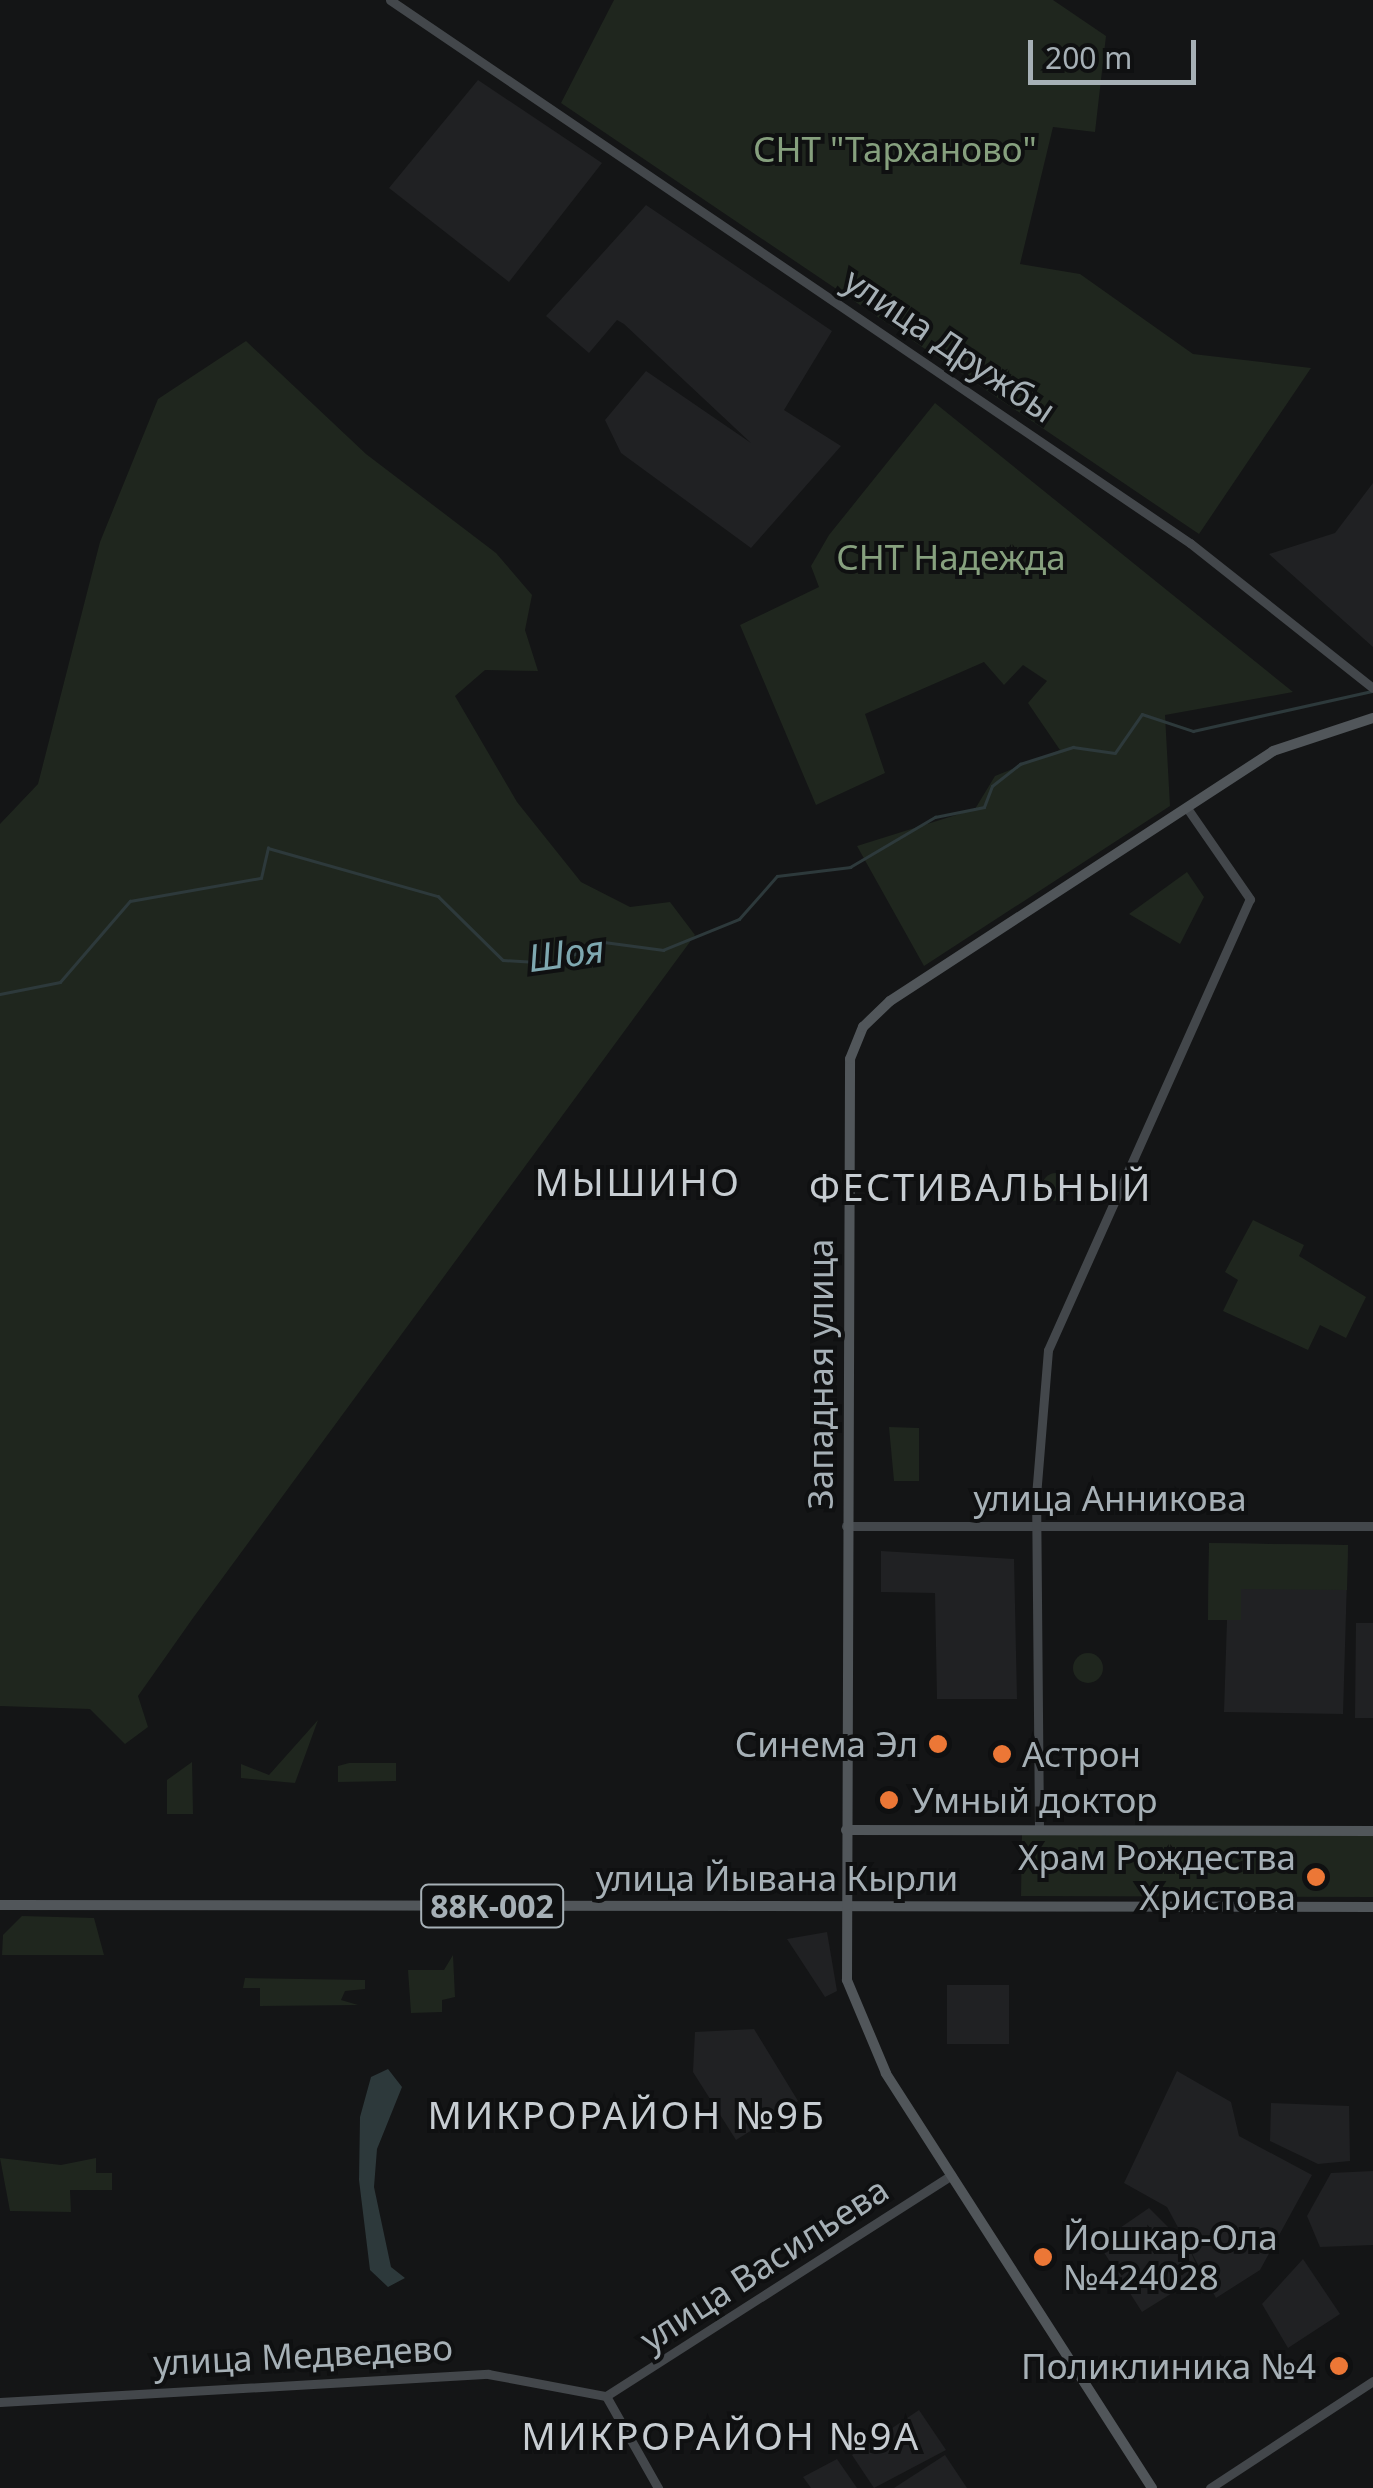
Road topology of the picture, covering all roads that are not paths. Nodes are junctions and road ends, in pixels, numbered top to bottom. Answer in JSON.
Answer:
{"nodes":[{"id":1,"x":390,"y":0,"type":"edge"},
{"id":2,"x":1370,"y":686,"type":"edge"},
{"id":3,"x":1373,"y":718,"type":"edge"},
{"id":4,"x":1187,"y":808,"type":"junction"},
{"id":5,"x":846,"y":1526,"type":"junction"},
{"id":6,"x":1036,"y":1526,"type":"junction"},
{"id":7,"x":1373,"y":1526,"type":"edge"},
{"id":8,"x":1039,"y":1829,"type":"junction"},
{"id":9,"x":846,"y":1830,"type":"junction"},
{"id":10,"x":1373,"y":1830,"type":"edge"},
{"id":11,"x":0,"y":1906,"type":"edge"},
{"id":12,"x":844,"y":1906,"type":"junction"},
{"id":13,"x":1373,"y":1907,"type":"edge"},
{"id":14,"x":951,"y":2176,"type":"junction"},
{"id":15,"x":1373,"y":2380,"type":"edge"},
{"id":16,"x":606,"y":2396,"type":"junction"},
{"id":17,"x":0,"y":2402,"type":"edge"},
{"id":18,"x":658,"y":2488,"type":"edge"},
{"id":19,"x":1152,"y":2488,"type":"edge"},
{"id":20,"x":1210,"y":2488,"type":"edge"}],
"edges":[{"from":1,"to":2,"type":"street","name":"улица Дружбы"},
{"from":3,"to":4,"type":"main road","name":"Западная улица"},
{"from":4,"to":5,"type":"main road","name":"Западная улица"},
{"from":4,"to":6,"type":"street"},
{"from":5,"to":6,"type":"street","name":"улица Анникова"},
{"from":5,"to":9,"type":"main road","name":"Западная улица"},
{"from":6,"to":7,"type":"street","name":"улица Анникова"},
{"from":6,"to":8,"type":"street"},
{"from":8,"to":9,"type":"main road","name":"улица Йывана Кырли"},
{"from":8,"to":10,"type":"main road","name":"улица Йывана Кырли"},
{"from":9,"to":12,"type":"main road","name":"Западная улица"},
{"from":11,"to":12,"type":"main road","name":"улица Йывана Кырли","number":"88К-002"},
{"from":12,"to":13,"type":"main road","name":"улица Йывана Кырли"},
{"from":12,"to":14,"type":"main road","name":"Западная улица"},
{"from":14,"to":16,"type":"street","name":"улица Васильева"},
{"from":14,"to":19,"type":"main road","name":"Западная улица"},
{"from":15,"to":20,"type":"street"},
{"from":16,"to":17,"type":"street","name":"улица Медведево"},
{"from":16,"to":18,"type":"street"}]}
